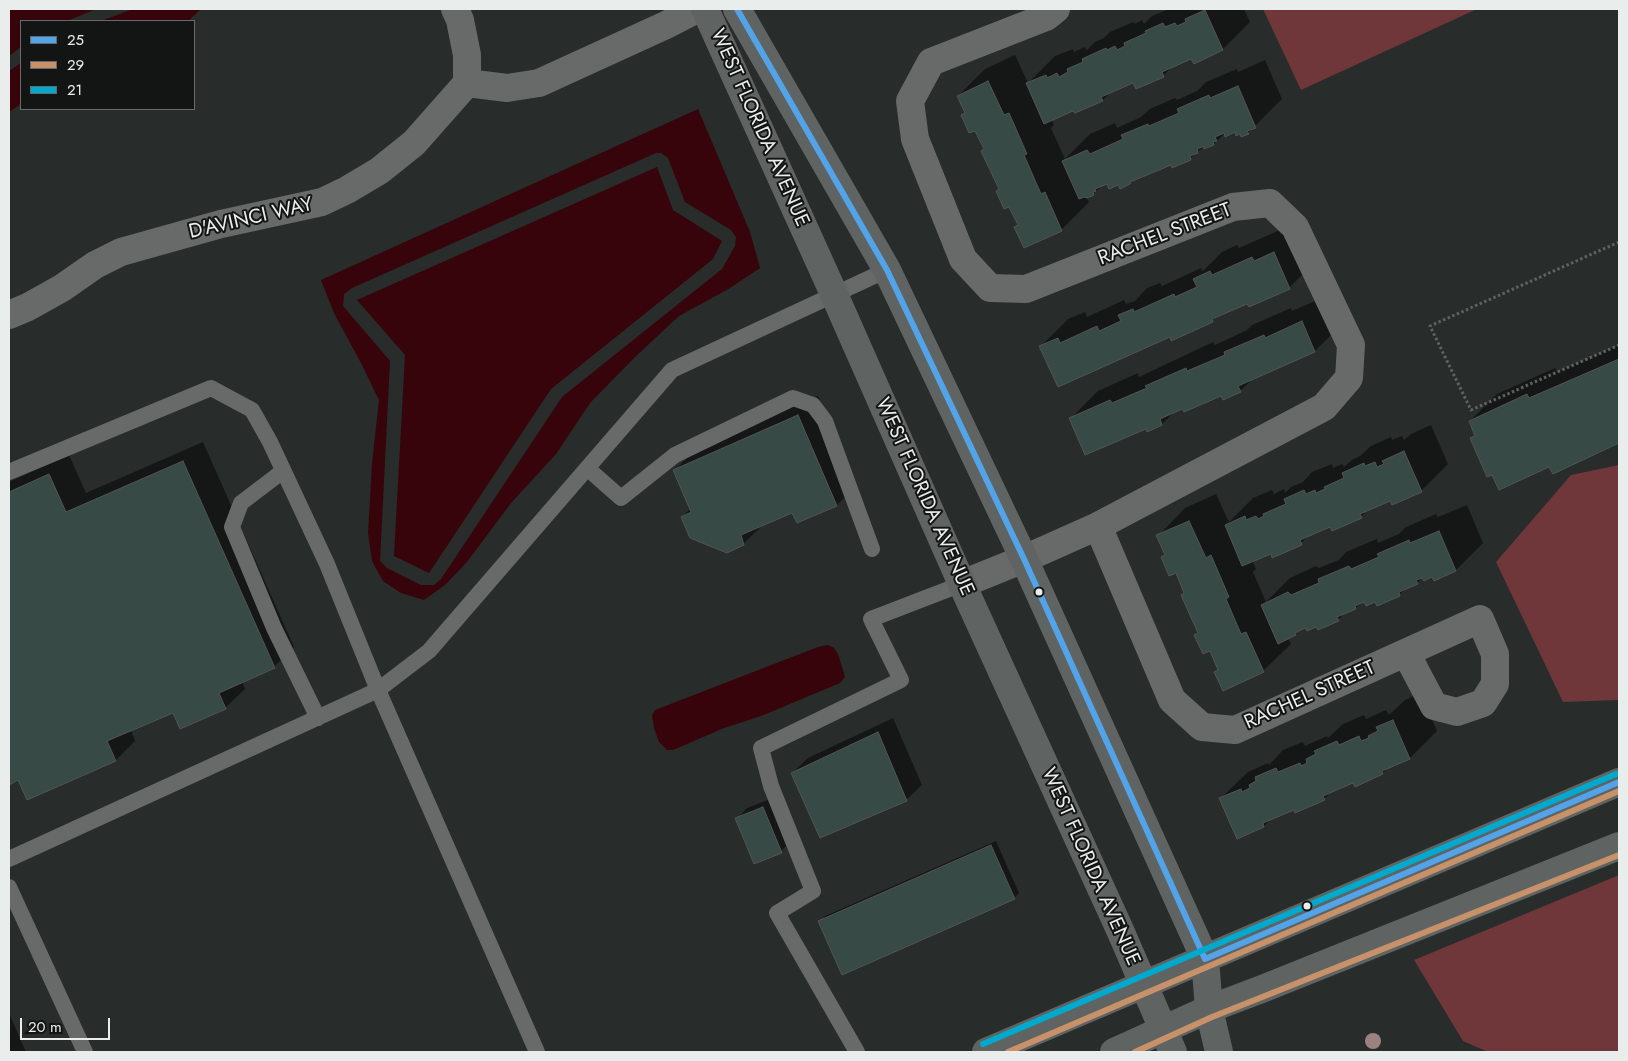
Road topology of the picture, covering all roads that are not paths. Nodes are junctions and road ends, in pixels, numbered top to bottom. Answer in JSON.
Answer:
{"nodes":[{"id":1,"x":455,"y":9,"type":"edge"},
{"id":2,"x":696,"y":9,"type":"edge"},
{"id":3,"x":705,"y":9,"type":"edge"},
{"id":4,"x":737,"y":9,"type":"edge"},
{"id":5,"x":1056,"y":9,"type":"edge"},
{"id":6,"x":467,"y":84,"type":"junction"},
{"id":7,"x":886,"y":270,"type":"junction"},
{"id":8,"x":834,"y":294,"type":"junction"},
{"id":9,"x":9,"y":315,"type":"edge"},
{"id":10,"x":587,"y":468,"type":"junction"},
{"id":11,"x":284,"y":471,"type":"junction"},
{"id":12,"x":9,"y":472,"type":"edge"},
{"id":13,"x":1098,"y":526,"type":"junction"},
{"id":14,"x":872,"y":549,"type":"dead end"},
{"id":15,"x":1024,"y":559,"type":"junction"},
{"id":16,"x":962,"y":584,"type":"junction"},
{"id":17,"x":1406,"y":653,"type":"dead end"},
{"id":18,"x":378,"y":690,"type":"junction"},
{"id":19,"x":318,"y":718,"type":"junction"},
{"id":20,"x":1619,"y":782,"type":"edge"},
{"id":21,"x":1619,"y":846,"type":"edge"},
{"id":22,"x":9,"y":859,"type":"edge"},
{"id":23,"x":9,"y":887,"type":"edge"},
{"id":24,"x":1205,"y":959,"type":"junction"},
{"id":25,"x":1144,"y":986,"type":"junction"},
{"id":26,"x":1209,"y":1009,"type":"junction"},
{"id":27,"x":1168,"y":1041,"type":"edge"},
{"id":28,"x":85,"y":1052,"type":"edge"},
{"id":29,"x":537,"y":1052,"type":"edge"},
{"id":30,"x":857,"y":1052,"type":"edge"},
{"id":31,"x":986,"y":1052,"type":"edge"},
{"id":32,"x":1114,"y":1052,"type":"edge"},
{"id":33,"x":1219,"y":1052,"type":"edge"}],
"edges":[{"from":1,"to":6,"type":"street"},
{"from":2,"to":6,"type":"street"},
{"from":3,"to":8,"type":"street","name":"WEST FLORIDA AVENUE"},
{"from":4,"to":7,"type":"street","name":"WEST FLORIDA AVENUE"},
{"from":5,"to":13,"type":"street","name":"RACHEL STREET"},
{"from":6,"to":9,"type":"street","name":"D'AVINCI WAY"},
{"from":7,"to":8,"type":"lane"},
{"from":7,"to":15,"type":"street","name":"WEST FLORIDA AVENUE"},
{"from":8,"to":10,"type":"lane"},
{"from":8,"to":16,"type":"street","name":"WEST FLORIDA AVENUE"},
{"from":10,"to":14,"type":"lane"},
{"from":10,"to":18,"type":"lane"},
{"from":11,"to":12,"type":"lane"},
{"from":11,"to":18,"type":"lane"},
{"from":11,"to":19,"type":"lane"},
{"from":13,"to":15,"type":"street","name":"RACHEL STREET"},
{"from":13,"to":17,"type":"street","name":"RACHEL STREET"},
{"from":15,"to":16,"type":"street","name":"RACHEL STREET"},
{"from":15,"to":24,"type":"street","name":"WEST FLORIDA AVENUE"},
{"from":16,"to":25,"type":"street","name":"WEST FLORIDA AVENUE"},
{"from":16,"to":30,"type":"lane"},
{"from":18,"to":19,"type":"lane"},
{"from":18,"to":29,"type":"lane"},
{"from":19,"to":22,"type":"lane"},
{"from":20,"to":24,"type":"street"},
{"from":21,"to":26,"type":"street"},
{"from":23,"to":28,"type":"lane"},
{"from":24,"to":25,"type":"street"},
{"from":24,"to":26,"type":"street","name":"WEST FLORIDA AVENUE"},
{"from":25,"to":27,"type":"street","name":"WEST FLORIDA AVENUE"},
{"from":25,"to":31,"type":"street"},
{"from":26,"to":27,"type":"street"},
{"from":26,"to":33,"type":"street","name":"WEST FLORIDA AVENUE"},
{"from":27,"to":32,"type":"street"}]}
